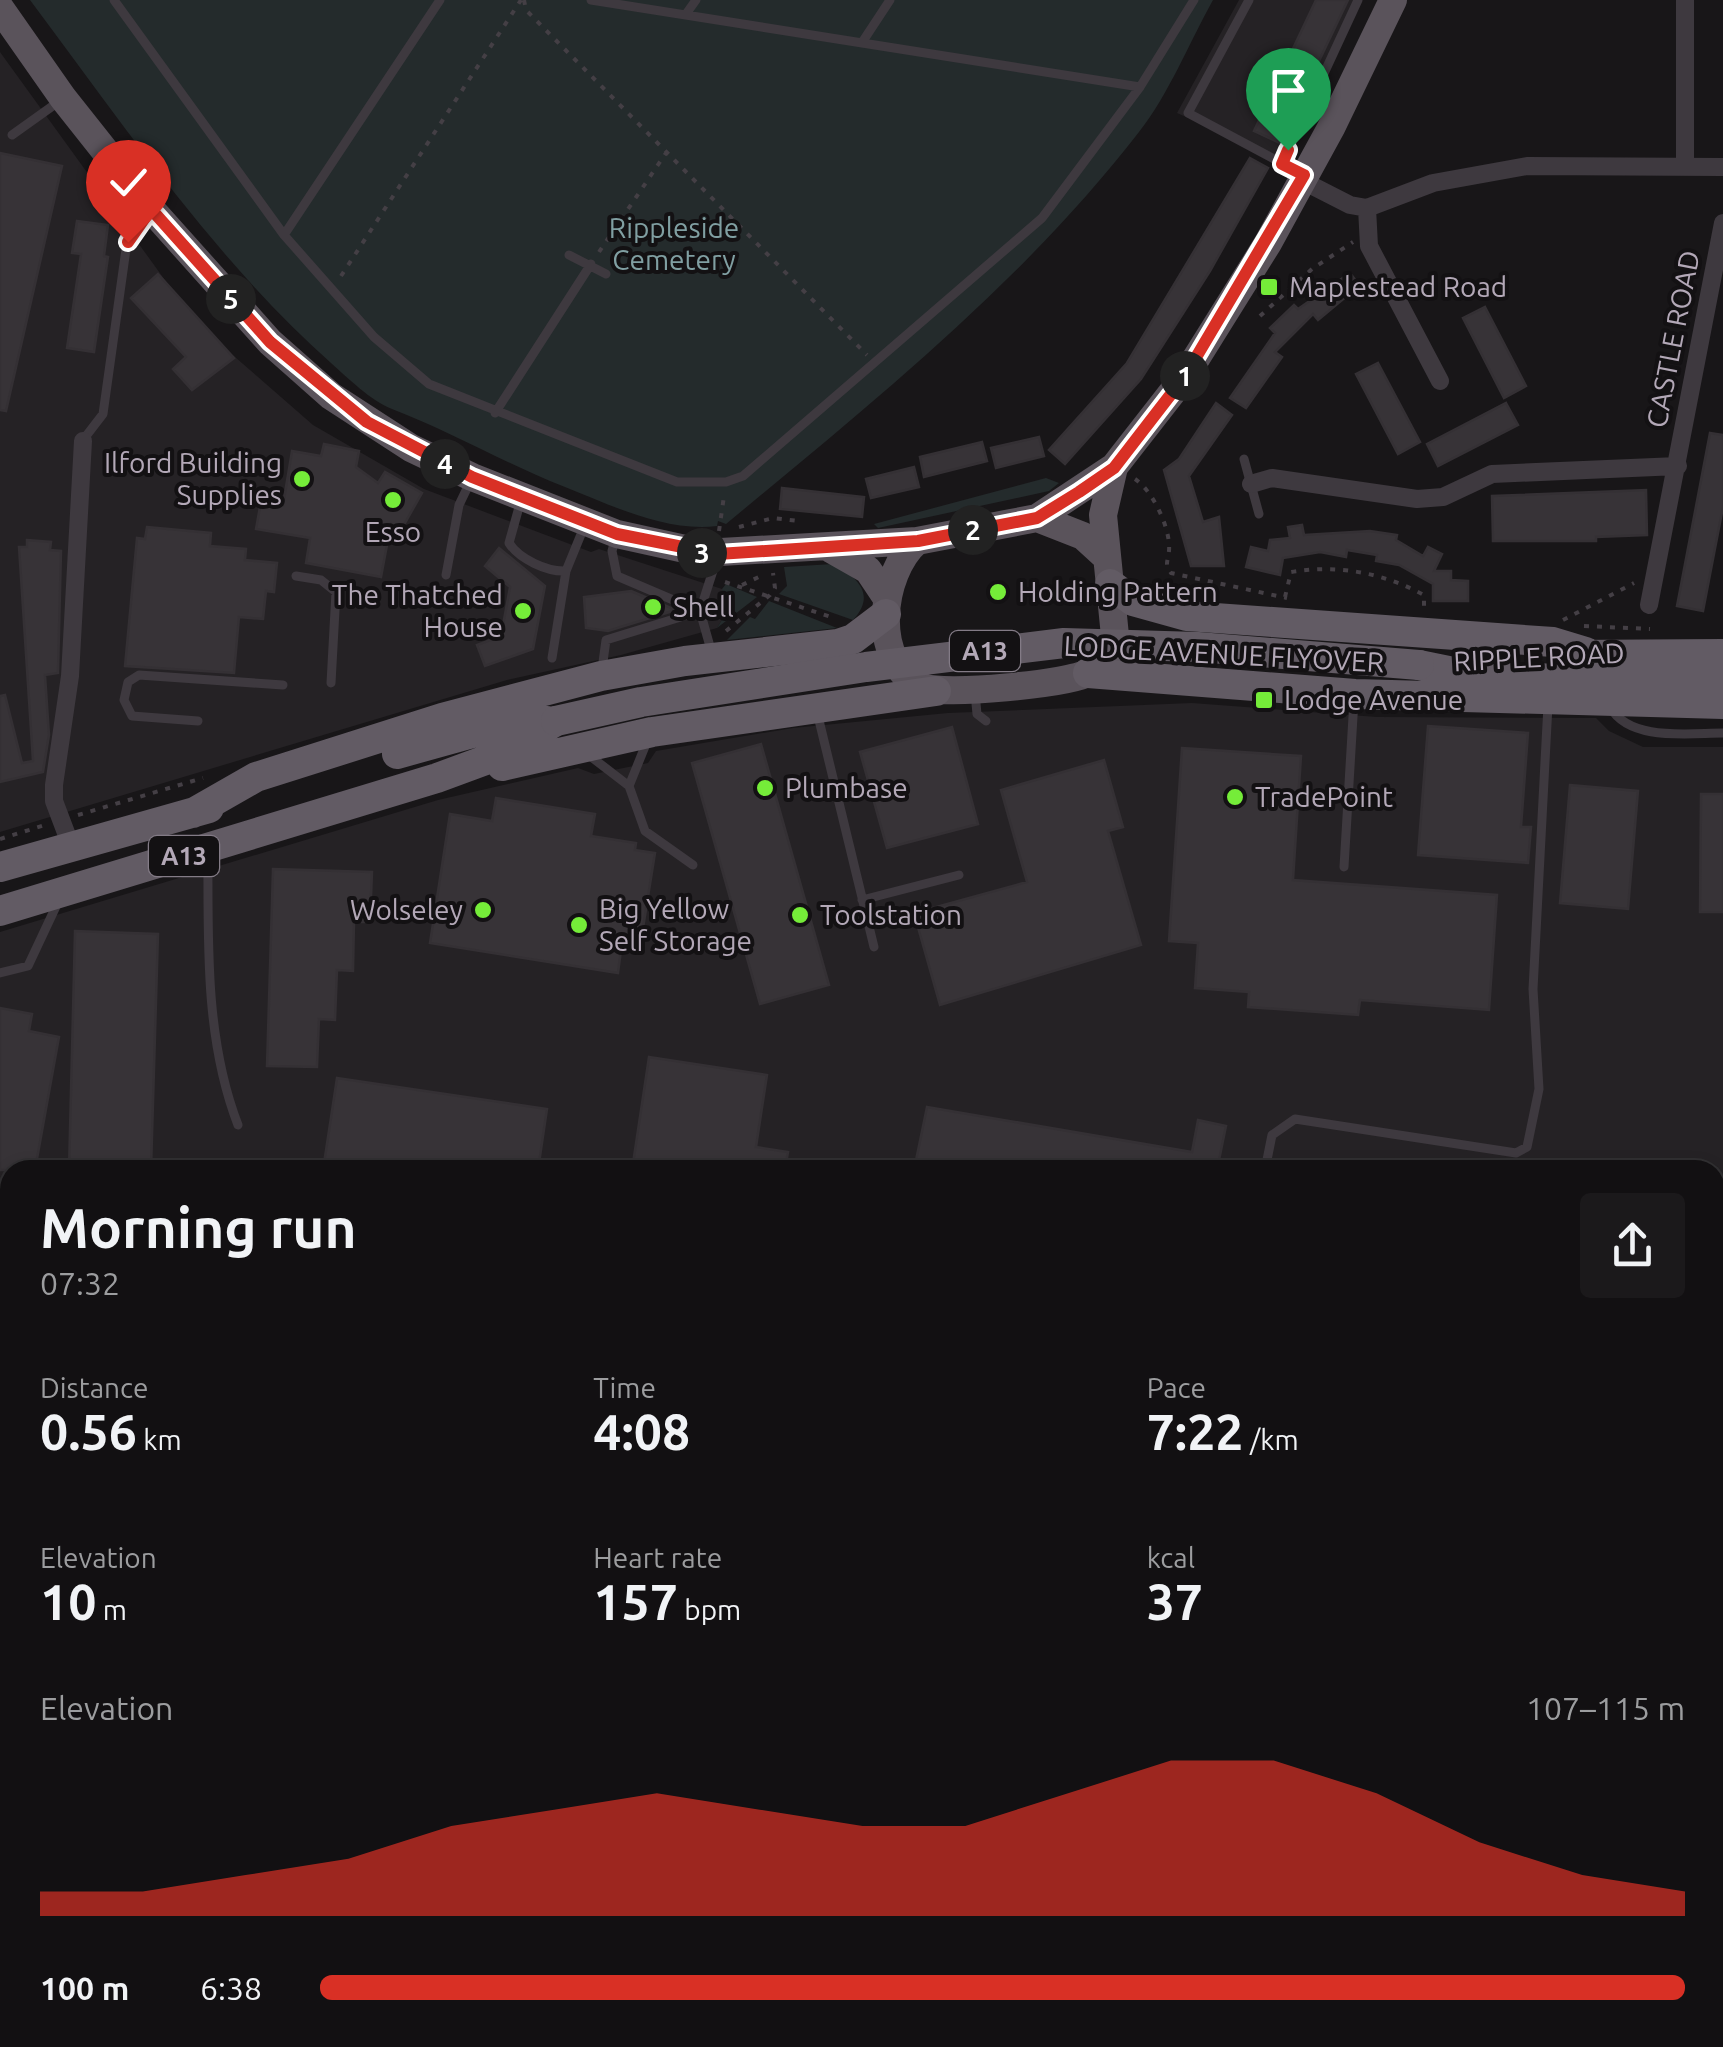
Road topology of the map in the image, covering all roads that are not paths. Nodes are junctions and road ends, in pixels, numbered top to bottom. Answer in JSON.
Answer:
{"nodes":[{"id":1,"x":114,"y":0,"type":"edge"},
{"id":2,"x":440,"y":0,"type":"edge"},
{"id":3,"x":591,"y":0,"type":"edge"},
{"id":4,"x":696,"y":0,"type":"edge"},
{"id":5,"x":890,"y":0,"type":"edge"},
{"id":6,"x":1194,"y":0,"type":"edge"},
{"id":7,"x":1248,"y":0,"type":"edge"},
{"id":8,"x":1358,"y":0,"type":"edge"},
{"id":9,"x":1393,"y":0,"type":"edge"},
{"id":10,"x":1685,"y":0,"type":"edge"},
{"id":11,"x":0,"y":8,"type":"edge"},
{"id":12,"x":686,"y":14,"type":"junction"},
{"id":13,"x":863,"y":41,"type":"junction"},
{"id":14,"x":1140,"y":86,"type":"junction"},
{"id":15,"x":63,"y":98,"type":"junction"},
{"id":16,"x":12,"y":135,"type":"dead end"},
{"id":17,"x":1685,"y":165,"type":"junction"},
{"id":18,"x":1723,"y":167,"type":"edge"},
{"id":19,"x":1296,"y":173,"type":"junction"},
{"id":20,"x":1367,"y":208,"type":"junction"},
{"id":21,"x":151,"y":209,"type":"junction"},
{"id":22,"x":1723,"y":223,"type":"edge"},
{"id":23,"x":284,"y":235,"type":"junction"},
{"id":24,"x":569,"y":256,"type":"dead end"},
{"id":25,"x":591,"y":264,"type":"junction"},
{"id":26,"x":606,"y":274,"type":"dead end"},
{"id":27,"x":1440,"y":381,"type":"dead end"},
{"id":28,"x":495,"y":413,"type":"junction"},
{"id":29,"x":82,"y":441,"type":"joint"},
{"id":30,"x":1244,"y":459,"type":"dead end"},
{"id":31,"x":1678,"y":466,"type":"junction"},
{"id":32,"x":1123,"y":472,"type":"junction"},
{"id":33,"x":472,"y":477,"type":"junction"},
{"id":34,"x":1251,"y":484,"type":"junction"},
{"id":35,"x":522,"y":498,"type":"junction"},
{"id":36,"x":1260,"y":514,"type":"dead end"},
{"id":37,"x":1037,"y":518,"type":"junction"},
{"id":38,"x":586,"y":522,"type":"junction"},
{"id":39,"x":617,"y":534,"type":"junction"},
{"id":40,"x":918,"y":541,"type":"junction"},
{"id":41,"x":719,"y":542,"type":"junction"},
{"id":42,"x":831,"y":548,"type":"junction"},
{"id":43,"x":1108,"y":570,"type":"junction"},
{"id":44,"x":566,"y":571,"type":"junction"},
{"id":45,"x":446,"y":575,"type":"dead end"},
{"id":46,"x":296,"y":576,"type":"dead end"},
{"id":47,"x":1646,"y":594,"type":"road end"},
{"id":48,"x":886,"y":606,"type":"junction"},
{"id":49,"x":700,"y":611,"type":"junction"},
{"id":50,"x":1580,"y":638,"type":"junction"},
{"id":51,"x":715,"y":648,"type":"junction"},
{"id":52,"x":1723,"y":654,"type":"edge"},
{"id":53,"x":552,"y":658,"type":"dead end"},
{"id":54,"x":1419,"y":665,"type":"junction"},
{"id":55,"x":1088,"y":674,"type":"junction"},
{"id":56,"x":601,"y":676,"type":"junction"},
{"id":57,"x":1723,"y":682,"type":"edge"},
{"id":58,"x":331,"y":684,"type":"dead end"},
{"id":59,"x":282,"y":685,"type":"dead end"},
{"id":60,"x":974,"y":688,"type":"junction"},
{"id":61,"x":936,"y":691,"type":"junction"},
{"id":62,"x":1354,"y":694,"type":"junction"},
{"id":63,"x":1548,"y":702,"type":"junction"},
{"id":64,"x":1610,"y":702,"type":"junction"},
{"id":65,"x":1723,"y":704,"type":"edge"},
{"id":66,"x":817,"y":710,"type":"junction"},
{"id":67,"x":556,"y":720,"type":"junction"},
{"id":68,"x":986,"y":720,"type":"dead end"},
{"id":69,"x":198,"y":721,"type":"dead end"},
{"id":70,"x":652,"y":732,"type":"junction"},
{"id":71,"x":1723,"y":733,"type":"edge"},
{"id":72,"x":576,"y":748,"type":"junction"},
{"id":73,"x":629,"y":786,"type":"junction"},
{"id":74,"x":368,"y":799,"type":"junction"},
{"id":75,"x":193,"y":812,"type":"junction"},
{"id":76,"x":66,"y":833,"type":"junction"},
{"id":77,"x":208,"y":849,"type":"junction"},
{"id":78,"x":692,"y":865,"type":"dead end"},
{"id":79,"x":0,"y":867,"type":"edge"},
{"id":80,"x":1344,"y":867,"type":"dead end"},
{"id":81,"x":959,"y":874,"type":"dead end"},
{"id":82,"x":62,"y":893,"type":"junction"},
{"id":83,"x":862,"y":900,"type":"junction"},
{"id":84,"x":0,"y":911,"type":"edge"},
{"id":85,"x":874,"y":948,"type":"dead end"},
{"id":86,"x":0,"y":973,"type":"edge"},
{"id":87,"x":238,"y":1126,"type":"dead end"},
{"id":88,"x":1268,"y":1160,"type":"edge"}],
"edges":[{"from":1,"to":23,"type":"lane"},
{"from":2,"to":23,"type":"lane"},
{"from":3,"to":12,"type":"lane"},
{"from":4,"to":12,"type":"lane"},
{"from":5,"to":13,"type":"lane"},
{"from":6,"to":14,"type":"lane"},
{"from":7,"to":19,"type":"lane"},
{"from":8,"to":19,"type":"lane"},
{"from":9,"to":19,"type":"main road"},
{"from":10,"to":17,"type":"street"},
{"from":11,"to":15,"type":"main road"},
{"from":12,"to":13,"type":"lane"},
{"from":13,"to":14,"type":"lane"},
{"from":14,"to":28,"type":"lane"},
{"from":15,"to":16,"type":"lane"},
{"from":15,"to":21,"type":"main road"},
{"from":17,"to":18,"type":"street"},
{"from":17,"to":20,"type":"street"},
{"from":19,"to":20,"type":"street"},
{"from":19,"to":32,"type":"main road"},
{"from":20,"to":27,"type":"street"},
{"from":21,"to":29,"type":"lane"},
{"from":21,"to":33,"type":"main road"},
{"from":22,"to":31,"type":"street","name":"CASTLE ROAD"},
{"from":23,"to":28,"type":"lane"},
{"from":24,"to":25,"type":"lane"},
{"from":25,"to":26,"type":"lane"},
{"from":25,"to":28,"type":"lane"},
{"from":29,"to":76,"type":"street"},
{"from":30,"to":34,"type":"lane"},
{"from":31,"to":34,"type":"street","name":"CASTLE ROAD"},
{"from":31,"to":47,"type":"street","name":"CASTLE ROAD"},
{"from":32,"to":37,"type":"main road"},
{"from":32,"to":43,"type":"main road"},
{"from":33,"to":35,"type":"main road"},
{"from":33,"to":45,"type":"lane"},
{"from":34,"to":36,"type":"lane"},
{"from":35,"to":38,"type":"main road"},
{"from":35,"to":44,"type":"lane"},
{"from":37,"to":40,"type":"main road"},
{"from":37,"to":43,"type":"main road"},
{"from":38,"to":39,"type":"main road"},
{"from":38,"to":44,"type":"lane"},
{"from":39,"to":41,"type":"main road"},
{"from":39,"to":49,"type":"lane"},
{"from":40,"to":42,"type":"main road"},
{"from":40,"to":48,"type":"main road"},
{"from":41,"to":42,"type":"main road"},
{"from":41,"to":49,"type":"lane"},
{"from":42,"to":48,"type":"main road"},
{"from":43,"to":50,"type":"highway","number":"A13"},
{"from":43,"to":55,"type":"main road"},
{"from":44,"to":53,"type":"lane"},
{"from":46,"to":58,"type":"lane"},
{"from":48,"to":51,"type":"highway","number":"A13"},
{"from":48,"to":61,"type":"main road"},
{"from":49,"to":51,"type":"lane"},
{"from":49,"to":56,"type":"lane"},
{"from":50,"to":52,"type":"highway","name":"RIPPLE ROAD","number":"A13"},
{"from":50,"to":54,"type":"highway","name":"RIPPLE ROAD","number":"A13"},
{"from":51,"to":56,"type":"highway","number":"A13"},
{"from":54,"to":57,"type":"highway","name":"RIPPLE ROAD","number":"A13"},
{"from":54,"to":67,"type":"highway","name":"LODGE AVENUE FLYOVER","number":"A13","bridge":true},
{"from":55,"to":60,"type":"main road"},
{"from":55,"to":62,"type":"highway"},
{"from":56,"to":75,"type":"highway","number":"A13"},
{"from":59,"to":69,"type":"lane"},
{"from":60,"to":61,"type":"main road"},
{"from":60,"to":68,"type":"lane"},
{"from":61,"to":66,"type":"highway","number":"A13"},
{"from":62,"to":63,"type":"highway"},
{"from":62,"to":80,"type":"lane"},
{"from":63,"to":64,"type":"highway"},
{"from":63,"to":88,"type":"lane"},
{"from":64,"to":65,"type":"highway"},
{"from":64,"to":71,"type":"lane"},
{"from":66,"to":70,"type":"highway","number":"A13"},
{"from":66,"to":83,"type":"lane"},
{"from":67,"to":74,"type":"highway","name":"LODGE AVENUE FLYOVER","number":"A13"},
{"from":67,"to":75,"type":"highway","name":"LODGE AVENUE FLYOVER","number":"A13"},
{"from":70,"to":72,"type":"highway","number":"A13"},
{"from":70,"to":73,"type":"lane"},
{"from":72,"to":73,"type":"lane"},
{"from":72,"to":74,"type":"highway","number":"A13"},
{"from":73,"to":78,"type":"lane"},
{"from":74,"to":77,"type":"highway","number":"A13"},
{"from":75,"to":76,"type":"highway","number":"A13"},
{"from":76,"to":79,"type":"highway","number":"A13"},
{"from":77,"to":82,"type":"highway","number":"A13"},
{"from":77,"to":87,"type":"lane"},
{"from":81,"to":83,"type":"lane"},
{"from":82,"to":84,"type":"highway","number":"A13"},
{"from":82,"to":86,"type":"lane"},
{"from":83,"to":85,"type":"lane"}]}
